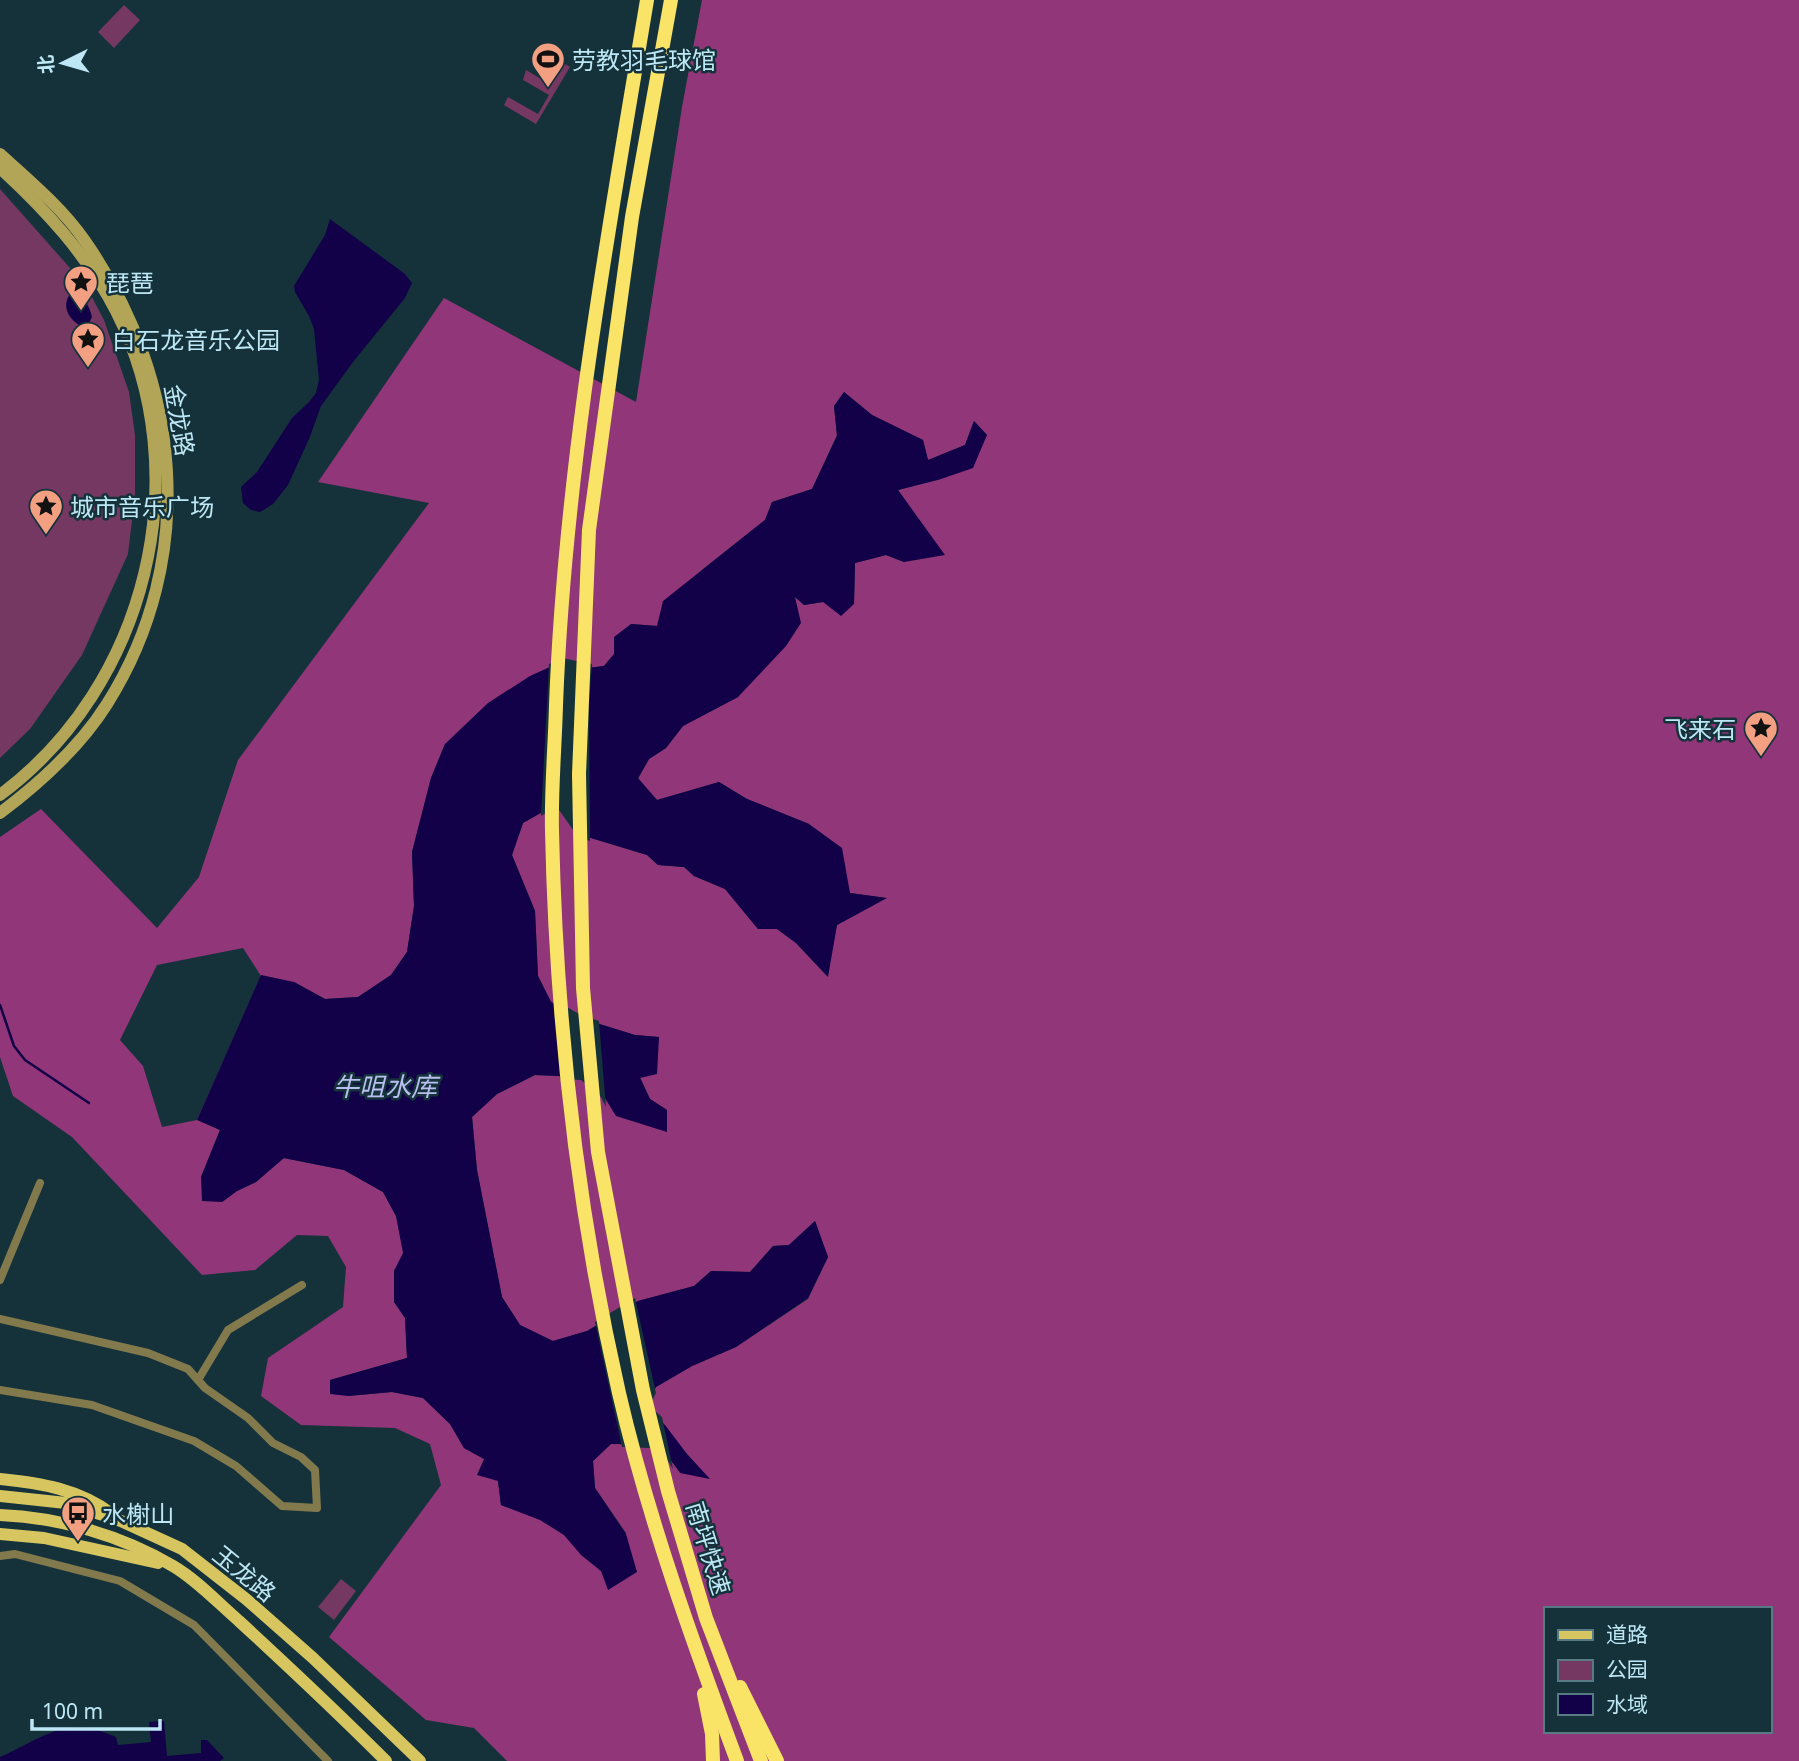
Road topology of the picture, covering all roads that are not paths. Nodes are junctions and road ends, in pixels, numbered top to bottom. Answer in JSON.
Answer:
{"nodes":[{"id":1,"x":648,"y":0,"type":"edge"},
{"id":2,"x":671,"y":0,"type":"edge"},
{"id":3,"x":0,"y":154,"type":"edge"},
{"id":4,"x":0,"y":168,"type":"edge"},
{"id":5,"x":0,"y":795,"type":"edge"},
{"id":6,"x":0,"y":813,"type":"edge"},
{"id":7,"x":40,"y":1183,"type":"dead end"},
{"id":8,"x":0,"y":1280,"type":"edge"},
{"id":9,"x":302,"y":1285,"type":"dead end"},
{"id":10,"x":0,"y":1319,"type":"edge"},
{"id":11,"x":198,"y":1380,"type":"junction"},
{"id":12,"x":0,"y":1390,"type":"edge"},
{"id":13,"x":0,"y":1479,"type":"edge"},
{"id":14,"x":0,"y":1496,"type":"edge"},
{"id":15,"x":0,"y":1515,"type":"edge"},
{"id":16,"x":121,"y":1521,"type":"junction"},
{"id":17,"x":0,"y":1534,"type":"edge"},
{"id":18,"x":0,"y":1556,"type":"edge"},
{"id":19,"x":176,"y":1567,"type":"junction"},
{"id":20,"x":706,"y":1618,"type":"junction"},
{"id":21,"x":686,"y":1621,"type":"junction"},
{"id":22,"x":328,"y":1761,"type":"edge"},
{"id":23,"x":386,"y":1761,"type":"edge"},
{"id":24,"x":420,"y":1761,"type":"edge"},
{"id":25,"x":713,"y":1761,"type":"edge"},
{"id":26,"x":737,"y":1761,"type":"edge"},
{"id":27,"x":761,"y":1761,"type":"edge"},
{"id":28,"x":776,"y":1761,"type":"edge"}],
"edges":[{"from":1,"to":21,"type":"highway","name":"南坪快速"},
{"from":2,"to":20,"type":"highway","name":"南坪快速"},
{"from":3,"to":6,"type":"main road","name":"金龙路"},
{"from":4,"to":5,"type":"main road","name":"金龙路"},
{"from":7,"to":8,"type":"street"},
{"from":9,"to":11,"type":"street"},
{"from":10,"to":11,"type":"street"},
{"from":11,"to":12,"type":"street"},
{"from":13,"to":16,"type":"main road"},
{"from":14,"to":16,"type":"main road","name":"玉龙路"},
{"from":15,"to":19,"type":"main road","name":"玉龙路"},
{"from":16,"to":24,"type":"main road","name":"玉龙路"},
{"from":17,"to":19,"type":"main road"},
{"from":18,"to":22,"type":"street"},
{"from":19,"to":23,"type":"main road","name":"玉龙路"},
{"from":20,"to":27,"type":"highway"},
{"from":20,"to":28,"type":"highway"},
{"from":21,"to":25,"type":"highway"},
{"from":21,"to":26,"type":"highway"}]}
